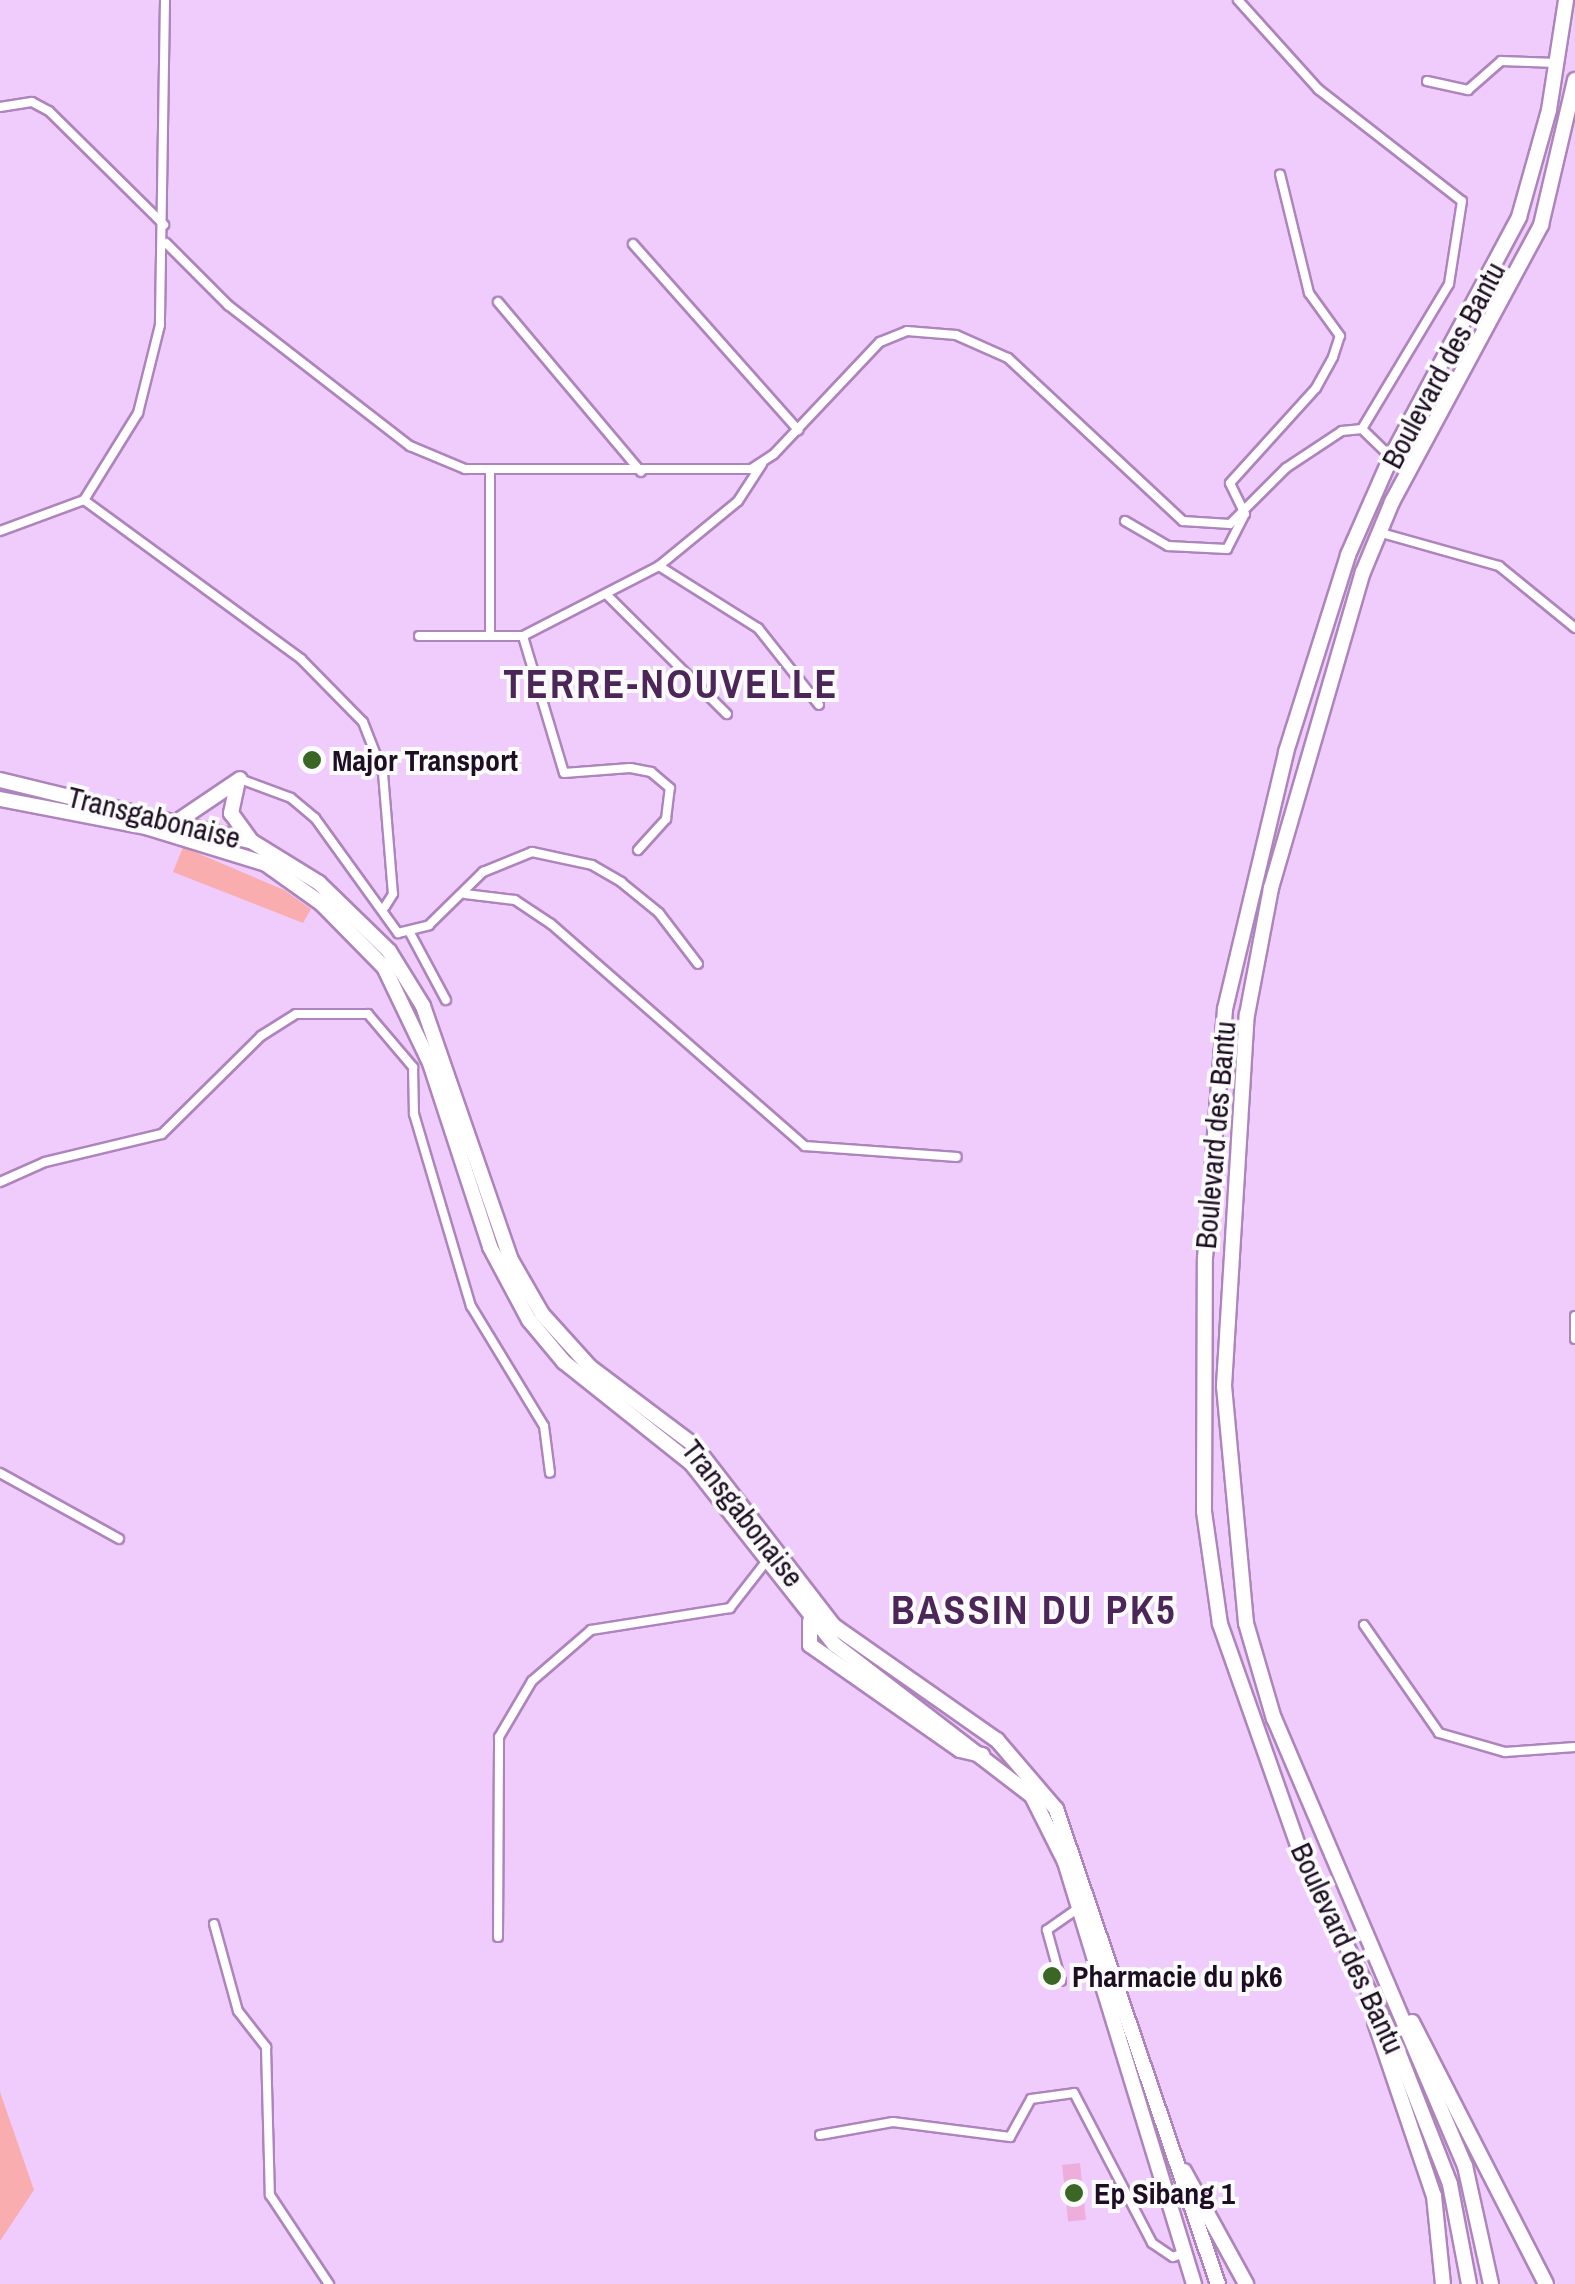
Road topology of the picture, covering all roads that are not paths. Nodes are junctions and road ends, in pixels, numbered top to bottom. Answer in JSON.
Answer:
{"nodes":[{"id":1,"x":165,"y":0,"type":"edge"},
{"id":2,"x":1238,"y":0,"type":"edge"},
{"id":3,"x":1566,"y":0,"type":"edge"},
{"id":4,"x":1557,"y":63,"type":"junction"},
{"id":5,"x":1575,"y":80,"type":"edge"},
{"id":6,"x":1427,"y":81,"type":"dead end"},
{"id":7,"x":0,"y":107,"type":"edge"},
{"id":8,"x":1280,"y":174,"type":"dead end"},
{"id":9,"x":164,"y":224,"type":"junction"},
{"id":10,"x":166,"y":244,"type":"junction"},
{"id":11,"x":633,"y":244,"type":"dead end"},
{"id":12,"x":498,"y":302,"type":"dead end"},
{"id":13,"x":1362,"y":429,"type":"junction"},
{"id":14,"x":798,"y":430,"type":"junction"},
{"id":15,"x":1391,"y":457,"type":"junction"},
{"id":16,"x":762,"y":464,"type":"junction"},
{"id":17,"x":490,"y":471,"type":"junction"},
{"id":18,"x":640,"y":472,"type":"junction"},
{"id":19,"x":84,"y":500,"type":"junction"},
{"id":20,"x":1245,"y":514,"type":"junction"},
{"id":21,"x":1125,"y":522,"type":"dead end"},
{"id":22,"x":0,"y":530,"type":"edge"},
{"id":23,"x":1378,"y":532,"type":"junction"},
{"id":24,"x":659,"y":566,"type":"junction"},
{"id":25,"x":607,"y":595,"type":"junction"},
{"id":26,"x":1575,"y":628,"type":"edge"},
{"id":27,"x":490,"y":631,"type":"junction"},
{"id":28,"x":419,"y":636,"type":"dead end"},
{"id":29,"x":523,"y":636,"type":"junction"},
{"id":30,"x":819,"y":705,"type":"dead end"},
{"id":31,"x":727,"y":714,"type":"dead end"},
{"id":32,"x":0,"y":780,"type":"edge"},
{"id":33,"x":240,"y":780,"type":"junction"},
{"id":34,"x":0,"y":799,"type":"edge"},
{"id":35,"x":181,"y":820,"type":"junction"},
{"id":36,"x":251,"y":841,"type":"junction"},
{"id":37,"x":638,"y":850,"type":"dead end"},
{"id":38,"x":465,"y":894,"type":"junction"},
{"id":39,"x":384,"y":908,"type":"junction"},
{"id":40,"x":410,"y":934,"type":"junction"},
{"id":41,"x":698,"y":964,"type":"dead end"},
{"id":42,"x":446,"y":1000,"type":"dead end"},
{"id":43,"x":430,"y":1063,"type":"junction"},
{"id":44,"x":412,"y":1067,"type":"junction"},
{"id":45,"x":957,"y":1157,"type":"dead end"},
{"id":46,"x":0,"y":1182,"type":"edge"},
{"id":47,"x":1575,"y":1316,"type":"edge"},
{"id":48,"x":1575,"y":1339,"type":"edge"},
{"id":49,"x":0,"y":1473,"type":"edge"},
{"id":50,"x":550,"y":1473,"type":"dead end"},
{"id":51,"x":119,"y":1539,"type":"dead end"},
{"id":52,"x":765,"y":1563,"type":"junction"},
{"id":53,"x":1364,"y":1625,"type":"dead end"},
{"id":54,"x":1575,"y":1747,"type":"edge"},
{"id":55,"x":1080,"y":1907,"type":"junction"},
{"id":56,"x":214,"y":1924,"type":"dead end"},
{"id":57,"x":498,"y":1937,"type":"dead end"},
{"id":58,"x":1359,"y":1974,"type":"junction"},
{"id":59,"x":1062,"y":1981,"type":"dead end"},
{"id":60,"x":1398,"y":2002,"type":"junction"},
{"id":61,"x":820,"y":2135,"type":"dead end"},
{"id":62,"x":1168,"y":2146,"type":"junction"},
{"id":63,"x":1189,"y":2255,"type":"junction"},
{"id":64,"x":329,"y":2284,"type":"edge"},
{"id":65,"x":1194,"y":2284,"type":"edge"},
{"id":66,"x":1202,"y":2284,"type":"edge"},
{"id":67,"x":1218,"y":2284,"type":"edge"},
{"id":68,"x":1246,"y":2284,"type":"edge"},
{"id":69,"x":1442,"y":2284,"type":"edge"},
{"id":70,"x":1469,"y":2284,"type":"edge"},
{"id":71,"x":1491,"y":2284,"type":"edge"},
{"id":72,"x":1546,"y":2284,"type":"edge"}],
"edges":[{"from":1,"to":9,"type":"street"},
{"from":2,"to":13,"type":"street"},
{"from":3,"to":4,"type":"highway","name":"Boulevard des Bantu"},
{"from":4,"to":6,"type":"street"},
{"from":4,"to":15,"type":"highway","name":"Boulevard des Bantu"},
{"from":5,"to":23,"type":"highway","name":"Boulevard des Bantu"},
{"from":7,"to":9,"type":"street"},
{"from":8,"to":20,"type":"street"},
{"from":9,"to":10,"type":"street"},
{"from":10,"to":17,"type":"street"},
{"from":10,"to":19,"type":"street"},
{"from":11,"to":14,"type":"street"},
{"from":12,"to":18,"type":"street"},
{"from":13,"to":15,"type":"street"},
{"from":13,"to":20,"type":"street"},
{"from":14,"to":16,"type":"street"},
{"from":14,"to":20,"type":"street"},
{"from":15,"to":58,"type":"highway","name":"Boulevard des Bantu"},
{"from":16,"to":18,"type":"street"},
{"from":16,"to":24,"type":"street"},
{"from":17,"to":18,"type":"street"},
{"from":17,"to":27,"type":"street"},
{"from":19,"to":22,"type":"street"},
{"from":19,"to":39,"type":"street"},
{"from":20,"to":21,"type":"street"},
{"from":23,"to":26,"type":"street"},
{"from":23,"to":60,"type":"highway","name":"Boulevard des Bantu"},
{"from":24,"to":25,"type":"street"},
{"from":24,"to":30,"type":"street"},
{"from":25,"to":29,"type":"street"},
{"from":25,"to":31,"type":"street"},
{"from":27,"to":28,"type":"street"},
{"from":27,"to":29,"type":"street"},
{"from":29,"to":37,"type":"street"},
{"from":32,"to":35,"type":"highway","name":"Transgabonaise"},
{"from":33,"to":35,"type":"highway"},
{"from":33,"to":36,"type":"highway"},
{"from":33,"to":39,"type":"street"},
{"from":34,"to":43,"type":"highway","name":"Transgabonaise"},
{"from":35,"to":36,"type":"highway","name":"Transgabonaise"},
{"from":36,"to":62,"type":"highway","name":"Transgabonaise"},
{"from":38,"to":40,"type":"street"},
{"from":38,"to":41,"type":"street"},
{"from":38,"to":45,"type":"street"},
{"from":39,"to":40,"type":"street"},
{"from":40,"to":42,"type":"street"},
{"from":43,"to":44,"type":"street"},
{"from":43,"to":52,"type":"highway","name":"Transgabonaise"},
{"from":44,"to":46,"type":"street"},
{"from":44,"to":50,"type":"street"},
{"from":47,"to":48,"type":"street"},
{"from":49,"to":51,"type":"street"},
{"from":52,"to":55,"type":"highway","name":"Transgabonaise"},
{"from":52,"to":57,"type":"street"},
{"from":53,"to":54,"type":"street"},
{"from":55,"to":59,"type":"street"},
{"from":55,"to":63,"type":"highway","name":"Transgabonaise"},
{"from":56,"to":64,"type":"street"},
{"from":58,"to":69,"type":"highway"},
{"from":58,"to":70,"type":"highway","name":"Boulevard des Bantu"},
{"from":60,"to":71,"type":"highway","name":"Boulevard des Bantu"},
{"from":60,"to":72,"type":"highway"},
{"from":61,"to":63,"type":"street"},
{"from":62,"to":67,"type":"highway","name":"Transgabonaise"},
{"from":62,"to":68,"type":"highway"},
{"from":63,"to":65,"type":"highway"},
{"from":63,"to":66,"type":"highway","name":"Transgabonaise"}]}
